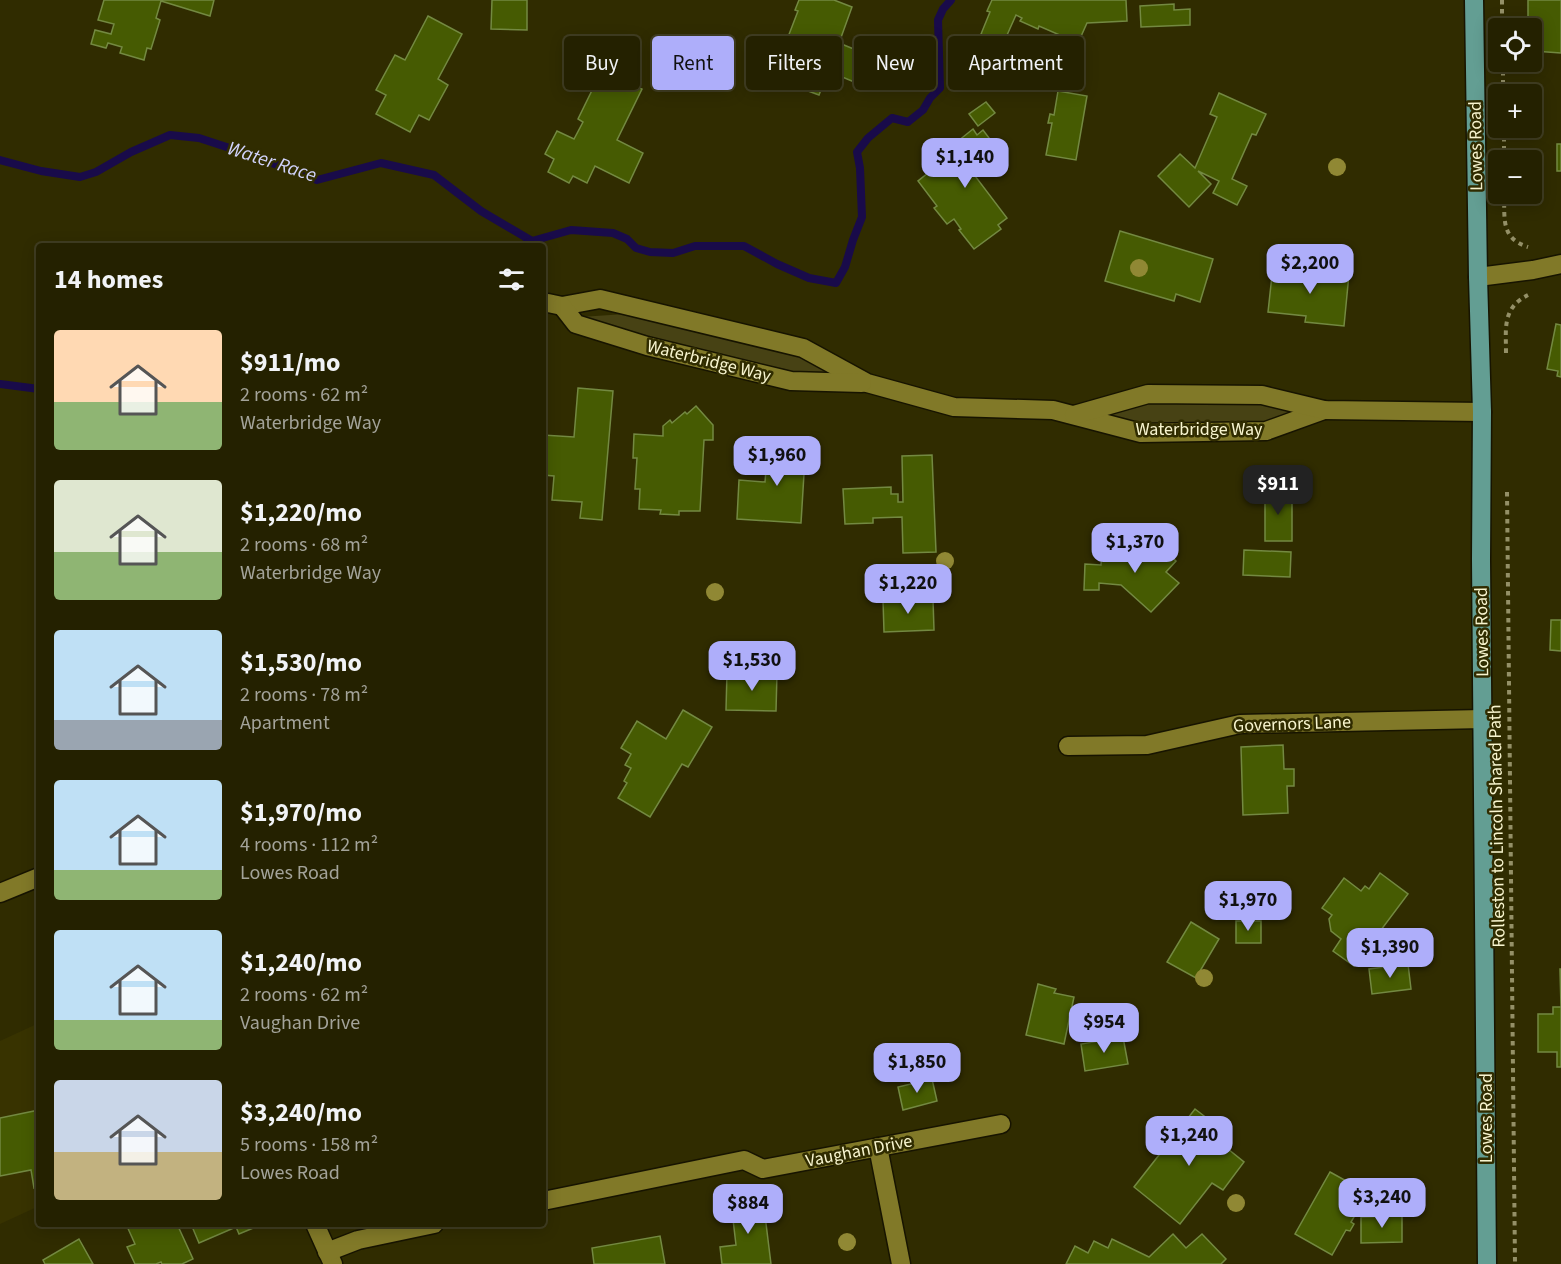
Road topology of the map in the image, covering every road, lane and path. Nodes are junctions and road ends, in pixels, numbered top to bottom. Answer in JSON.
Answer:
{"nodes":[{"id":1,"x":1474,"y":0,"type":"edge"},
{"id":2,"x":1502,"y":0,"type":"edge"},
{"id":3,"x":1502,"y":18,"type":"edge"},
{"id":4,"x":1504,"y":204,"type":"edge"},
{"id":5,"x":1532,"y":248,"type":"dead end"},
{"id":6,"x":1561,"y":264,"type":"edge"},
{"id":7,"x":1478,"y":277,"type":"junction"},
{"id":8,"x":1534,"y":292,"type":"dead end"},
{"id":9,"x":546,"y":303,"type":"edge"},
{"id":10,"x":562,"y":306,"type":"junction"},
{"id":11,"x":1506,"y":356,"type":"dead end"},
{"id":12,"x":867,"y":383,"type":"junction"},
{"id":13,"x":1324,"y":410,"type":"junction"},
{"id":14,"x":1482,"y":412,"type":"junction"},
{"id":15,"x":1073,"y":415,"type":"junction"},
{"id":16,"x":1507,"y":488,"type":"dead end"},
{"id":17,"x":1483,"y":719,"type":"junction"},
{"id":18,"x":1068,"y":746,"type":"dead end"},
{"id":19,"x":36,"y":878,"type":"edge"},
{"id":20,"x":0,"y":893,"type":"edge"},
{"id":21,"x":1001,"y":1124,"type":"dead end"},
{"id":22,"x":878,"y":1147,"type":"junction"},
{"id":23,"x":546,"y":1199,"type":"edge"},
{"id":24,"x":316,"y":1227,"type":"edge"},
{"id":25,"x":420,"y":1227,"type":"edge"},
{"id":26,"x":330,"y":1258,"type":"edge"},
{"id":27,"x":901,"y":1264,"type":"edge"},
{"id":28,"x":1487,"y":1264,"type":"edge"},
{"id":29,"x":1515,"y":1264,"type":"edge"}],
"edges":[{"from":1,"to":7,"type":"main road","name":"Lowes Road"},
{"from":2,"to":3,"type":"path"},
{"from":4,"to":5,"type":"path"},
{"from":6,"to":7,"type":"street"},
{"from":7,"to":14,"type":"main road","name":"Lowes Road"},
{"from":8,"to":11,"type":"path"},
{"from":9,"to":10,"type":"street","name":"Waterbridge Way"},
{"from":10,"to":12,"type":"street","name":"Waterbridge Way"},
{"from":10,"to":12,"type":"street","name":"Waterbridge Way"},
{"from":12,"to":15,"type":"street","name":"Waterbridge Way"},
{"from":13,"to":14,"type":"street","name":"Waterbridge Way"},
{"from":13,"to":15,"type":"street","name":"Waterbridge Way"},
{"from":13,"to":15,"type":"street","name":"Waterbridge Way"},
{"from":14,"to":17,"type":"main road","name":"Lowes Road"},
{"from":16,"to":29,"type":"path","name":"Rolleston to Lincoln Shared Path"},
{"from":17,"to":18,"type":"street","name":"Governors Lane"},
{"from":17,"to":28,"type":"main road","name":"Lowes Road"},
{"from":19,"to":20,"type":"street"},
{"from":21,"to":22,"type":"street","name":"Vaughan Drive"},
{"from":22,"to":23,"type":"street","name":"Vaughan Drive"},
{"from":22,"to":27,"type":"street"},
{"from":24,"to":26,"type":"street"},
{"from":25,"to":26,"type":"street"}]}
